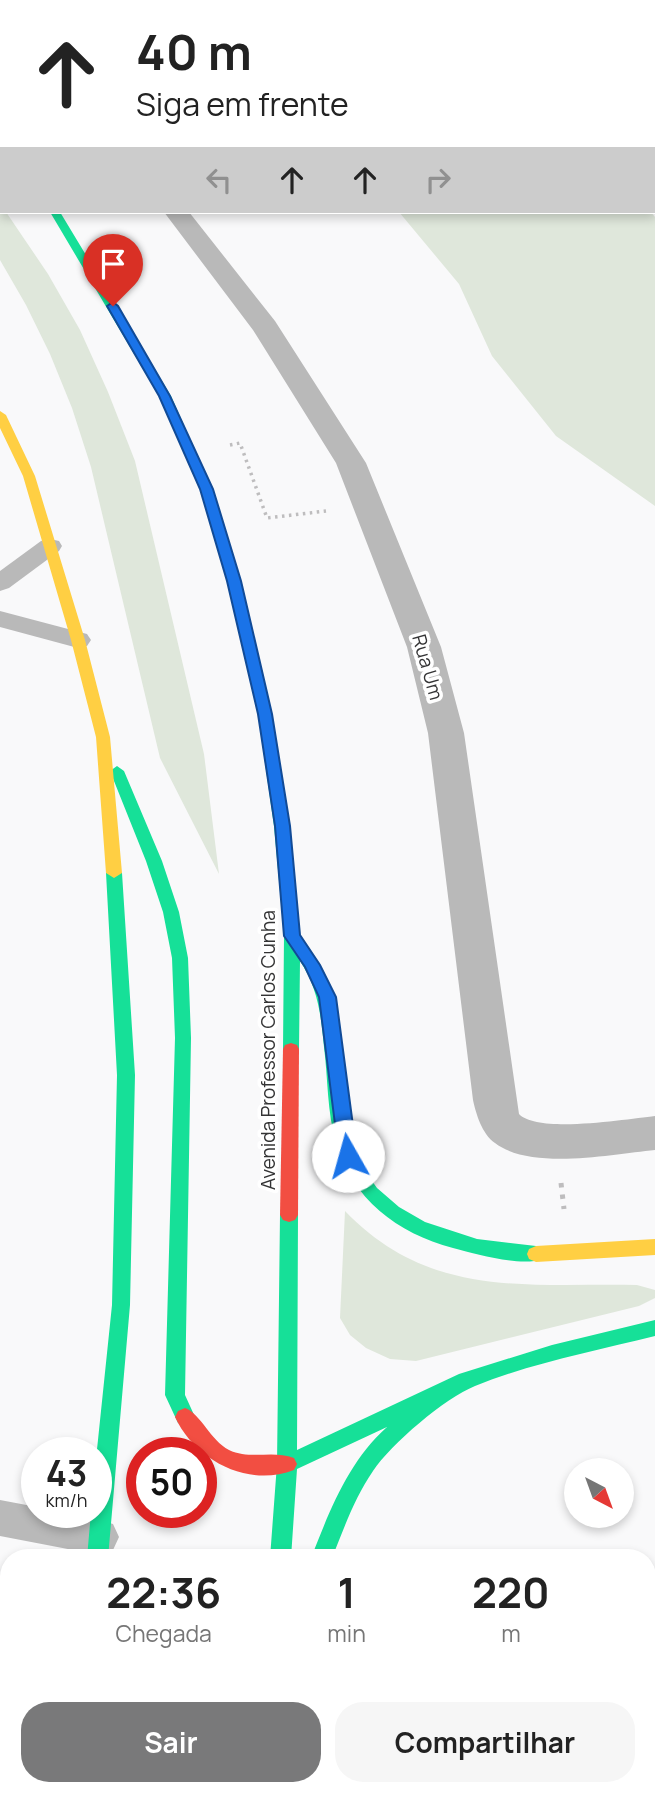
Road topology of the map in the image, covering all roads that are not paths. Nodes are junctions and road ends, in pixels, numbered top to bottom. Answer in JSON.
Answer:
{"nodes":[{"id":1,"x":42,"y":214,"type":"edge"},
{"id":2,"x":56,"y":214,"type":"edge"},
{"id":3,"x":178,"y":214,"type":"edge"},
{"id":4,"x":100,"y":284,"type":"junction"},
{"id":5,"x":0,"y":415,"type":"edge"},
{"id":6,"x":8,"y":448,"type":"edge"},
{"id":7,"x":50,"y":546,"type":"junction"},
{"id":8,"x":0,"y":583,"type":"edge"},
{"id":9,"x":0,"y":620,"type":"edge"},
{"id":10,"x":78,"y":640,"type":"junction"},
{"id":11,"x":103,"y":737,"type":"junction"},
{"id":12,"x":292,"y":936,"type":"junction"},
{"id":13,"x":655,"y":1133,"type":"edge"},
{"id":14,"x":655,"y":1247,"type":"edge"},
{"id":15,"x":655,"y":1328,"type":"edge"},
{"id":16,"x":466,"y":1380,"type":"junction"},
{"id":17,"x":287,"y":1464,"type":"junction"},
{"id":18,"x":0,"y":1518,"type":"edge"},
{"id":19,"x":98,"y":1547,"type":"edge"},
{"id":20,"x":281,"y":1549,"type":"edge"},
{"id":21,"x":325,"y":1549,"type":"edge"}],
"edges":[{"from":1,"to":4,"type":"main road"},
{"from":2,"to":4,"type":"main road","name":"Avenida Professor Carlos Cunha"},
{"from":3,"to":13,"type":"street","name":"Rua Um"},
{"from":4,"to":12,"type":"main road","name":"Avenida Professor Carlos Cunha"},
{"from":5,"to":6,"type":"main road"},
{"from":6,"to":7,"type":"main road"},
{"from":7,"to":8,"type":"lane"},
{"from":7,"to":10,"type":"main road"},
{"from":9,"to":10,"type":"lane"},
{"from":10,"to":11,"type":"main road"},
{"from":11,"to":17,"type":"main road"},
{"from":11,"to":19,"type":"main road"},
{"from":12,"to":14,"type":"main road"},
{"from":12,"to":17,"type":"main road","name":"Avenida Professor Carlos Cunha"},
{"from":15,"to":16,"type":"main road"},
{"from":16,"to":17,"type":"main road"},
{"from":16,"to":21,"type":"main road"},
{"from":17,"to":20,"type":"main road","name":"Avenida Professor Carlos Cunha"},
{"from":18,"to":19,"type":"lane"}]}
